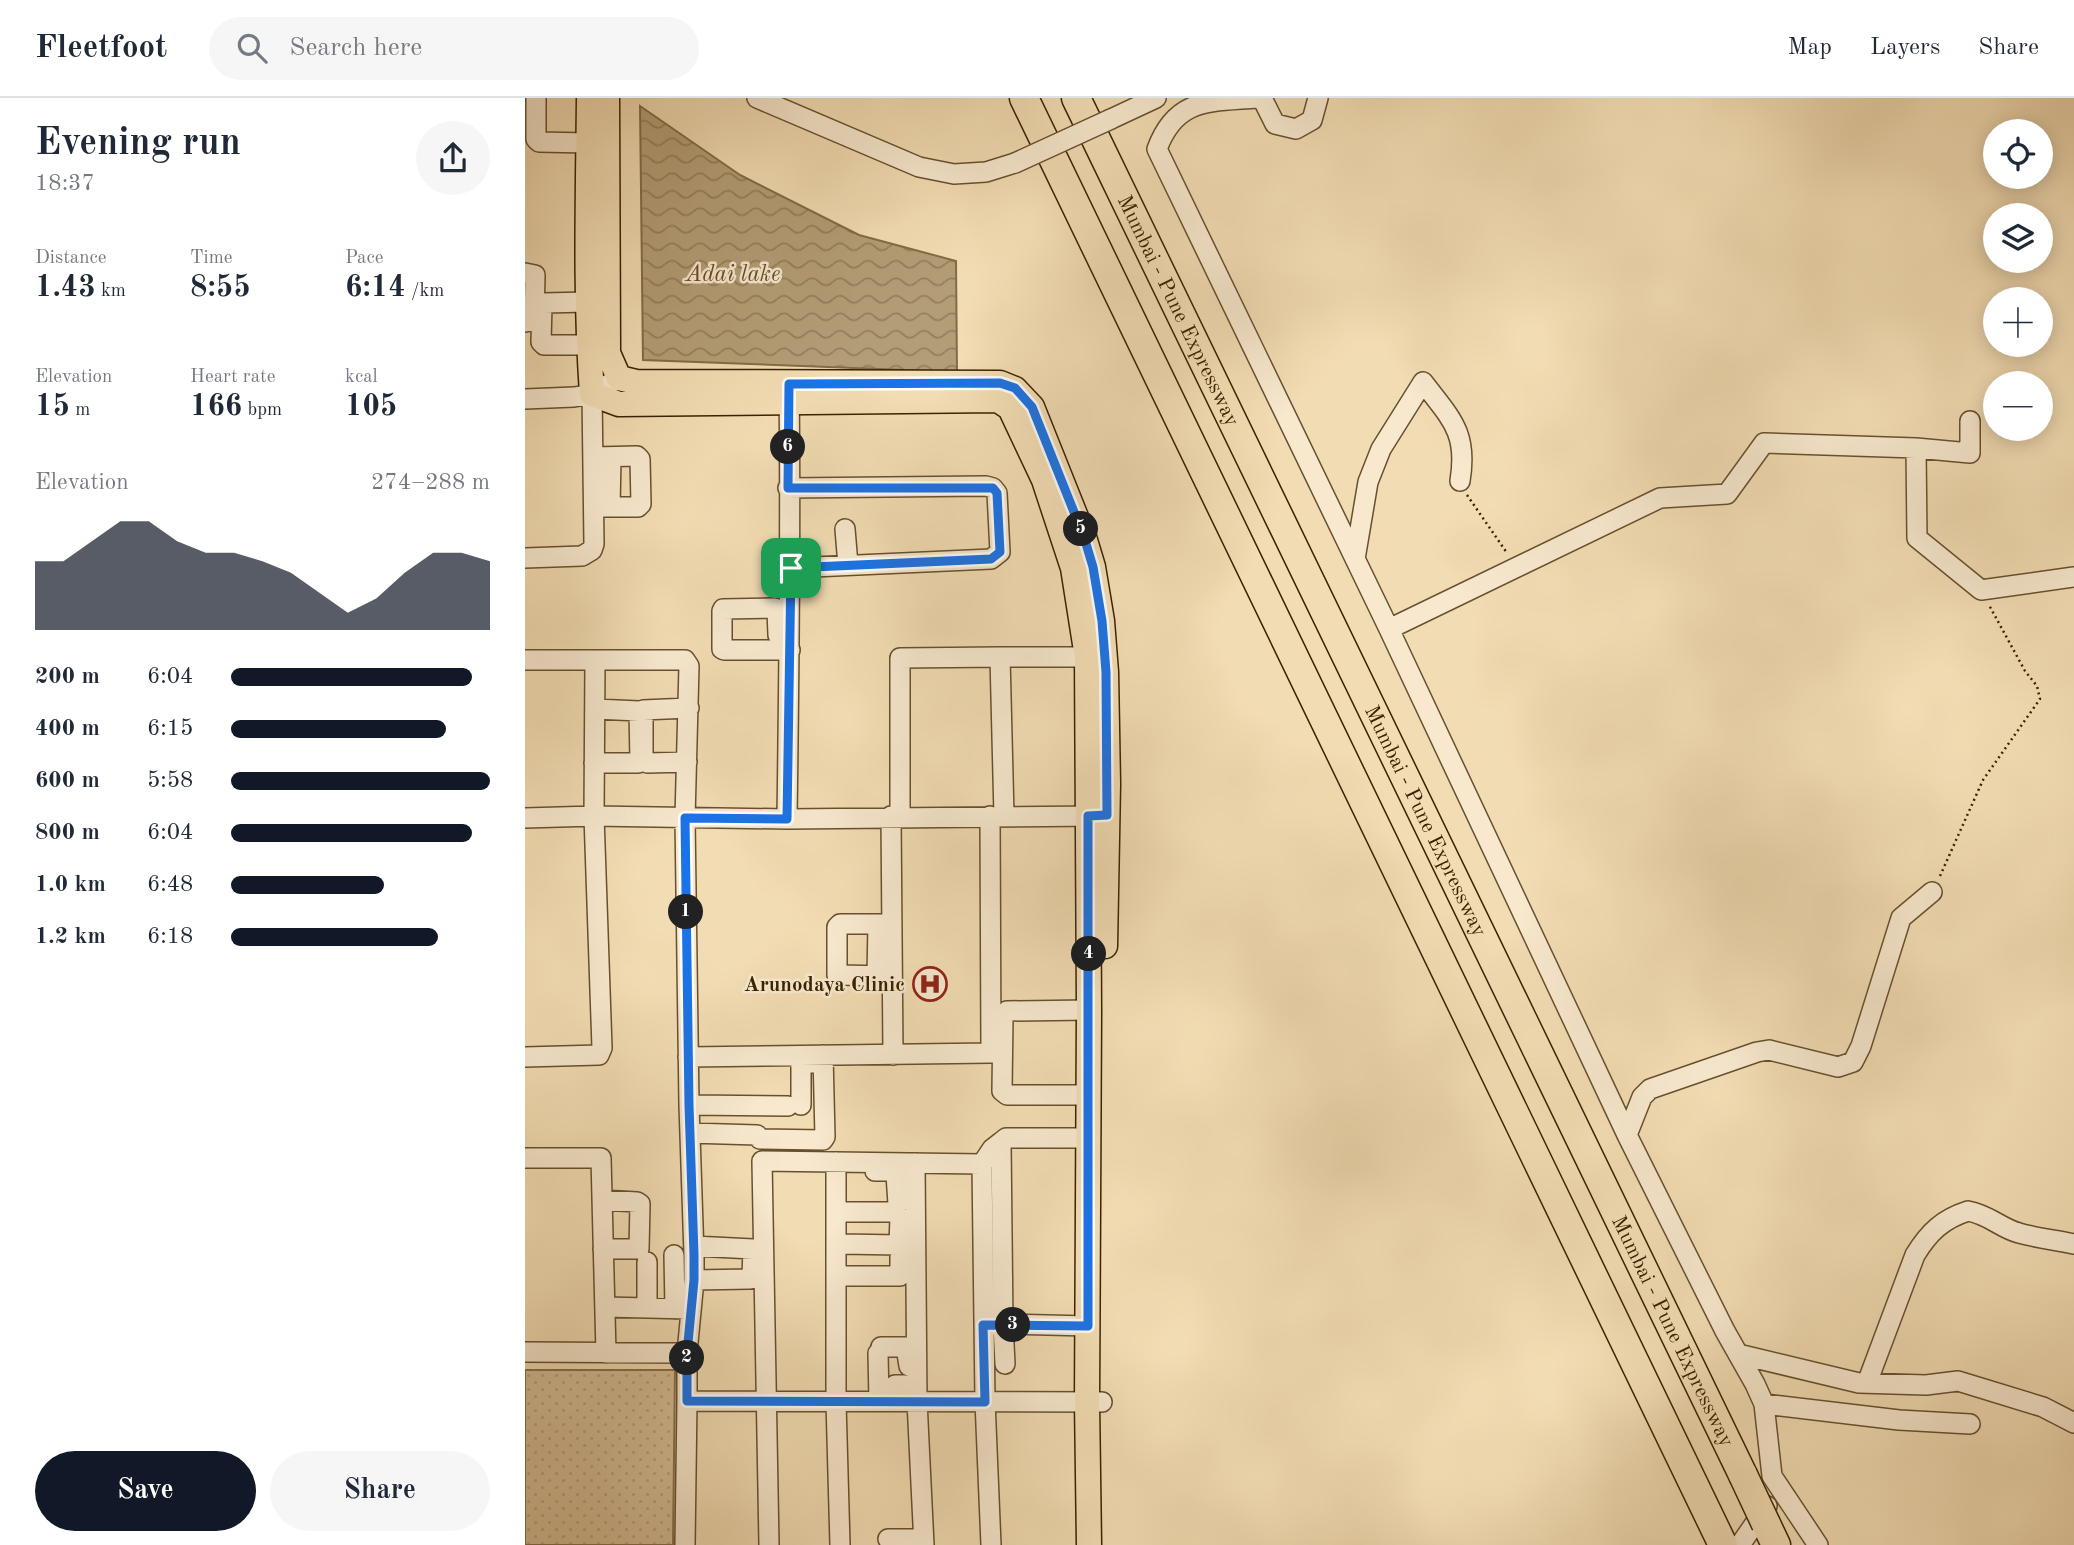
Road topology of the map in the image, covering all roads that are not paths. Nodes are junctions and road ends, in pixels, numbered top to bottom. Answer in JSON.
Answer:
{"nodes":[{"id":1,"x":536,"y":98,"type":"edge"},
{"id":2,"x":589,"y":98,"type":"edge"},
{"id":3,"x":607,"y":98,"type":"edge"},
{"id":4,"x":757,"y":98,"type":"edge"},
{"id":5,"x":1024,"y":98,"type":"edge"},
{"id":6,"x":1076,"y":98,"type":"edge"},
{"id":7,"x":1156,"y":98,"type":"edge"},
{"id":8,"x":1259,"y":98,"type":"edge"},
{"id":9,"x":1318,"y":98,"type":"edge"},
{"id":10,"x":588,"y":143,"type":"junction"},
{"id":11,"x":525,"y":273,"type":"edge"},
{"id":12,"x":587,"y":302,"type":"junction"},
{"id":13,"x":525,"y":322,"type":"edge"},
{"id":14,"x":589,"y":345,"type":"junction"},
{"id":15,"x":619,"y":377,"type":"junction"},
{"id":16,"x":789,"y":393,"type":"junction"},
{"id":17,"x":593,"y":394,"type":"junction"},
{"id":18,"x":525,"y":399,"type":"edge"},
{"id":19,"x":1970,"y":421,"type":"dead end"},
{"id":20,"x":1916,"y":448,"type":"junction"},
{"id":21,"x":602,"y":457,"type":"junction"},
{"id":22,"x":1459,"y":481,"type":"road end"},
{"id":23,"x":788,"y":488,"type":"junction"},
{"id":24,"x":602,"y":507,"type":"junction"},
{"id":25,"x":845,"y":529,"type":"dead end"},
{"id":26,"x":525,"y":558,"type":"edge"},
{"id":27,"x":1355,"y":559,"type":"junction"},
{"id":28,"x":848,"y":565,"type":"junction"},
{"id":29,"x":791,"y":568,"type":"junction"},
{"id":30,"x":2074,"y":577,"type":"edge"},
{"id":31,"x":1389,"y":629,"type":"junction"},
{"id":32,"x":1000,"y":657,"type":"junction"},
{"id":33,"x":1087,"y":657,"type":"junction"},
{"id":34,"x":525,"y":660,"type":"edge"},
{"id":35,"x":595,"y":660,"type":"junction"},
{"id":36,"x":689,"y":708,"type":"junction"},
{"id":37,"x":594,"y":709,"type":"junction"},
{"id":38,"x":687,"y":762,"type":"junction"},
{"id":39,"x":594,"y":763,"type":"junction"},
{"id":40,"x":594,"y":816,"type":"junction"},
{"id":41,"x":896,"y":816,"type":"junction"},
{"id":42,"x":997,"y":816,"type":"junction"},
{"id":43,"x":1098,"y":816,"type":"junction"},
{"id":44,"x":525,"y":818,"type":"edge"},
{"id":45,"x":685,"y":818,"type":"junction"},
{"id":46,"x":787,"y":819,"type":"junction"},
{"id":47,"x":1932,"y":892,"type":"road end"},
{"id":48,"x":885,"y":924,"type":"junction"},
{"id":49,"x":885,"y":976,"type":"junction"},
{"id":50,"x":1089,"y":1010,"type":"junction"},
{"id":51,"x":893,"y":1055,"type":"junction"},
{"id":52,"x":525,"y":1057,"type":"edge"},
{"id":53,"x":688,"y":1057,"type":"junction"},
{"id":54,"x":823,"y":1059,"type":"junction"},
{"id":55,"x":1089,"y":1095,"type":"junction"},
{"id":56,"x":695,"y":1105,"type":"junction"},
{"id":57,"x":758,"y":1106,"type":"junction"},
{"id":58,"x":696,"y":1133,"type":"junction"},
{"id":59,"x":757,"y":1135,"type":"junction"},
{"id":60,"x":1627,"y":1135,"type":"junction"},
{"id":61,"x":1088,"y":1138,"type":"junction"},
{"id":62,"x":1001,"y":1142,"type":"junction"},
{"id":63,"x":525,"y":1158,"type":"edge"},
{"id":64,"x":836,"y":1163,"type":"junction"},
{"id":65,"x":915,"y":1163,"type":"junction"},
{"id":66,"x":982,"y":1164,"type":"junction"},
{"id":67,"x":870,"y":1167,"type":"junction"},
{"id":68,"x":903,"y":1193,"type":"junction"},
{"id":69,"x":606,"y":1200,"type":"junction"},
{"id":70,"x":840,"y":1212,"type":"junction"},
{"id":71,"x":842,"y":1244,"type":"junction"},
{"id":72,"x":2074,"y":1244,"type":"edge"},
{"id":73,"x":696,"y":1249,"type":"junction"},
{"id":74,"x":905,"y":1249,"type":"junction"},
{"id":75,"x":630,"y":1255,"type":"junction"},
{"id":76,"x":758,"y":1260,"type":"junction"},
{"id":77,"x":839,"y":1276,"type":"junction"},
{"id":78,"x":697,"y":1280,"type":"junction"},
{"id":79,"x":609,"y":1308,"type":"junction"},
{"id":80,"x":647,"y":1308,"type":"junction"},
{"id":81,"x":683,"y":1309,"type":"junction"},
{"id":82,"x":983,"y":1325,"type":"junction"},
{"id":83,"x":1003,"y":1325,"type":"junction"},
{"id":84,"x":1088,"y":1326,"type":"junction"},
{"id":85,"x":525,"y":1352,"type":"edge"},
{"id":86,"x":606,"y":1353,"type":"junction"},
{"id":87,"x":687,"y":1353,"type":"junction"},
{"id":88,"x":1738,"y":1354,"type":"junction"},
{"id":89,"x":1005,"y":1364,"type":"dead end"},
{"id":90,"x":1867,"y":1383,"type":"junction"},
{"id":91,"x":906,"y":1393,"type":"junction"},
{"id":92,"x":687,"y":1401,"type":"junction"},
{"id":93,"x":768,"y":1401,"type":"junction"},
{"id":94,"x":879,"y":1401,"type":"junction"},
{"id":95,"x":836,"y":1402,"type":"junction"},
{"id":96,"x":985,"y":1402,"type":"junction"},
{"id":97,"x":1095,"y":1402,"type":"junction"},
{"id":98,"x":1764,"y":1404,"type":"junction"},
{"id":99,"x":2074,"y":1423,"type":"edge"},
{"id":100,"x":1971,"y":1424,"type":"dead end"},
{"id":101,"x":1780,"y":1488,"type":"junction"},
{"id":102,"x":1771,"y":1535,"type":"edge"},
{"id":103,"x":1719,"y":1536,"type":"edge"},
{"id":104,"x":888,"y":1539,"type":"dead end"},
{"id":105,"x":924,"y":1542,"type":"edge"},
{"id":106,"x":685,"y":1545,"type":"edge"},
{"id":107,"x":769,"y":1545,"type":"edge"},
{"id":108,"x":840,"y":1545,"type":"edge"},
{"id":109,"x":991,"y":1545,"type":"edge"},
{"id":110,"x":1090,"y":1545,"type":"edge"},
{"id":111,"x":1103,"y":1545,"type":"edge"},
{"id":112,"x":1740,"y":1545,"type":"edge"},
{"id":113,"x":1818,"y":1545,"type":"edge"}],
"edges":[{"from":1,"to":10,"type":"street"},
{"from":2,"to":10,"type":"main road"},
{"from":3,"to":15,"type":"main road"},
{"from":4,"to":7,"type":"street","bridge":true},
{"from":5,"to":103,"type":"highway"},
{"from":6,"to":102,"type":"highway","name":"Mumbai - Pune Expressway","bridge":true},
{"from":8,"to":9,"type":"street"},
{"from":8,"to":27,"type":"street"},
{"from":10,"to":12,"type":"main road"},
{"from":11,"to":13,"type":"street"},
{"from":12,"to":14,"type":"main road"},
{"from":12,"to":14,"type":"street"},
{"from":14,"to":17,"type":"main road"},
{"from":15,"to":16,"type":"main road"},
{"from":15,"to":17,"type":"street"},
{"from":16,"to":17,"type":"main road"},
{"from":16,"to":23,"type":"street"},
{"from":16,"to":33,"type":"main road"},
{"from":16,"to":43,"type":"main road"},
{"from":17,"to":18,"type":"street"},
{"from":17,"to":21,"type":"street"},
{"from":19,"to":20,"type":"street"},
{"from":20,"to":30,"type":"street"},
{"from":20,"to":31,"type":"street"},
{"from":21,"to":24,"type":"street"},
{"from":21,"to":24,"type":"street"},
{"from":22,"to":27,"type":"street"},
{"from":23,"to":28,"type":"street"},
{"from":23,"to":29,"type":"street"},
{"from":24,"to":26,"type":"street"},
{"from":25,"to":28,"type":"street"},
{"from":27,"to":31,"type":"street"},
{"from":28,"to":29,"type":"street"},
{"from":29,"to":46,"type":"street"},
{"from":31,"to":60,"type":"street"},
{"from":32,"to":33,"type":"street"},
{"from":32,"to":41,"type":"street"},
{"from":32,"to":42,"type":"street"},
{"from":33,"to":43,"type":"main road"},
{"from":34,"to":35,"type":"street"},
{"from":35,"to":36,"type":"street"},
{"from":35,"to":37,"type":"street"},
{"from":36,"to":38,"type":"street"},
{"from":36,"to":38,"type":"street"},
{"from":37,"to":39,"type":"street"},
{"from":37,"to":39,"type":"street"},
{"from":38,"to":45,"type":"street"},
{"from":39,"to":40,"type":"street"},
{"from":40,"to":44,"type":"street"},
{"from":40,"to":45,"type":"street"},
{"from":40,"to":52,"type":"street"},
{"from":41,"to":42,"type":"street"},
{"from":41,"to":46,"type":"street"},
{"from":41,"to":48,"type":"street"},
{"from":42,"to":43,"type":"street"},
{"from":42,"to":51,"type":"street"},
{"from":43,"to":50,"type":"main road"},
{"from":43,"to":97,"type":"main road"},
{"from":45,"to":46,"type":"street"},
{"from":45,"to":53,"type":"street"},
{"from":47,"to":60,"type":"street"},
{"from":48,"to":49,"type":"street"},
{"from":48,"to":49,"type":"street"},
{"from":49,"to":51,"type":"street"},
{"from":50,"to":55,"type":"main road"},
{"from":50,"to":55,"type":"street"},
{"from":51,"to":54,"type":"street"},
{"from":53,"to":54,"type":"street"},
{"from":53,"to":56,"type":"street"},
{"from":54,"to":57,"type":"street"},
{"from":54,"to":59,"type":"street"},
{"from":55,"to":61,"type":"main road"},
{"from":56,"to":57,"type":"street"},
{"from":56,"to":58,"type":"street"},
{"from":57,"to":59,"type":"street"},
{"from":58,"to":59,"type":"street"},
{"from":58,"to":73,"type":"street"},
{"from":60,"to":88,"type":"street"},
{"from":61,"to":62,"type":"street"},
{"from":61,"to":84,"type":"main road"},
{"from":62,"to":66,"type":"street"},
{"from":62,"to":83,"type":"street"},
{"from":63,"to":69,"type":"street"},
{"from":64,"to":67,"type":"street"},
{"from":64,"to":70,"type":"street"},
{"from":64,"to":76,"type":"street"},
{"from":65,"to":66,"type":"street"},
{"from":65,"to":67,"type":"street"},
{"from":65,"to":68,"type":"street"},
{"from":66,"to":82,"type":"street"},
{"from":67,"to":68,"type":"street"},
{"from":67,"to":70,"type":"street"},
{"from":68,"to":74,"type":"street"},
{"from":69,"to":75,"type":"street"},
{"from":69,"to":75,"type":"street"},
{"from":70,"to":71,"type":"street"},
{"from":70,"to":74,"type":"street"},
{"from":70,"to":77,"type":"street"},
{"from":71,"to":74,"type":"street"},
{"from":71,"to":77,"type":"street"},
{"from":72,"to":90,"type":"street"},
{"from":73,"to":75,"type":"street"},
{"from":73,"to":76,"type":"street"},
{"from":73,"to":78,"type":"street"},
{"from":74,"to":77,"type":"street"},
{"from":74,"to":91,"type":"street"},
{"from":75,"to":79,"type":"street"},
{"from":75,"to":80,"type":"street"},
{"from":75,"to":81,"type":"street"},
{"from":76,"to":78,"type":"street"},
{"from":76,"to":93,"type":"street"},
{"from":77,"to":95,"type":"street"},
{"from":78,"to":81,"type":"street"},
{"from":79,"to":80,"type":"street"},
{"from":79,"to":86,"type":"street"},
{"from":80,"to":81,"type":"street"},
{"from":81,"to":87,"type":"street"},
{"from":82,"to":83,"type":"street"},
{"from":82,"to":96,"type":"street"},
{"from":83,"to":84,"type":"street"},
{"from":83,"to":89,"type":"street"},
{"from":84,"to":97,"type":"main road"},
{"from":85,"to":86,"type":"street"},
{"from":86,"to":87,"type":"street"},
{"from":87,"to":92,"type":"street"},
{"from":88,"to":90,"type":"street"},
{"from":88,"to":98,"type":"street"},
{"from":90,"to":99,"type":"street"},
{"from":91,"to":94,"type":"street"},
{"from":91,"to":94,"type":"street"},
{"from":91,"to":96,"type":"street"},
{"from":91,"to":105,"type":"street"},
{"from":92,"to":93,"type":"street"},
{"from":92,"to":106,"type":"street"},
{"from":93,"to":95,"type":"street"},
{"from":93,"to":107,"type":"street"},
{"from":94,"to":95,"type":"street"},
{"from":95,"to":108,"type":"street"},
{"from":96,"to":97,"type":"street"},
{"from":96,"to":109,"type":"street"},
{"from":97,"to":110,"type":"main road"},
{"from":97,"to":111,"type":"main road"},
{"from":98,"to":100,"type":"street"},
{"from":98,"to":101,"type":"street"},
{"from":101,"to":112,"type":"street"},
{"from":101,"to":113,"type":"street"},
{"from":104,"to":105,"type":"street"}]}
